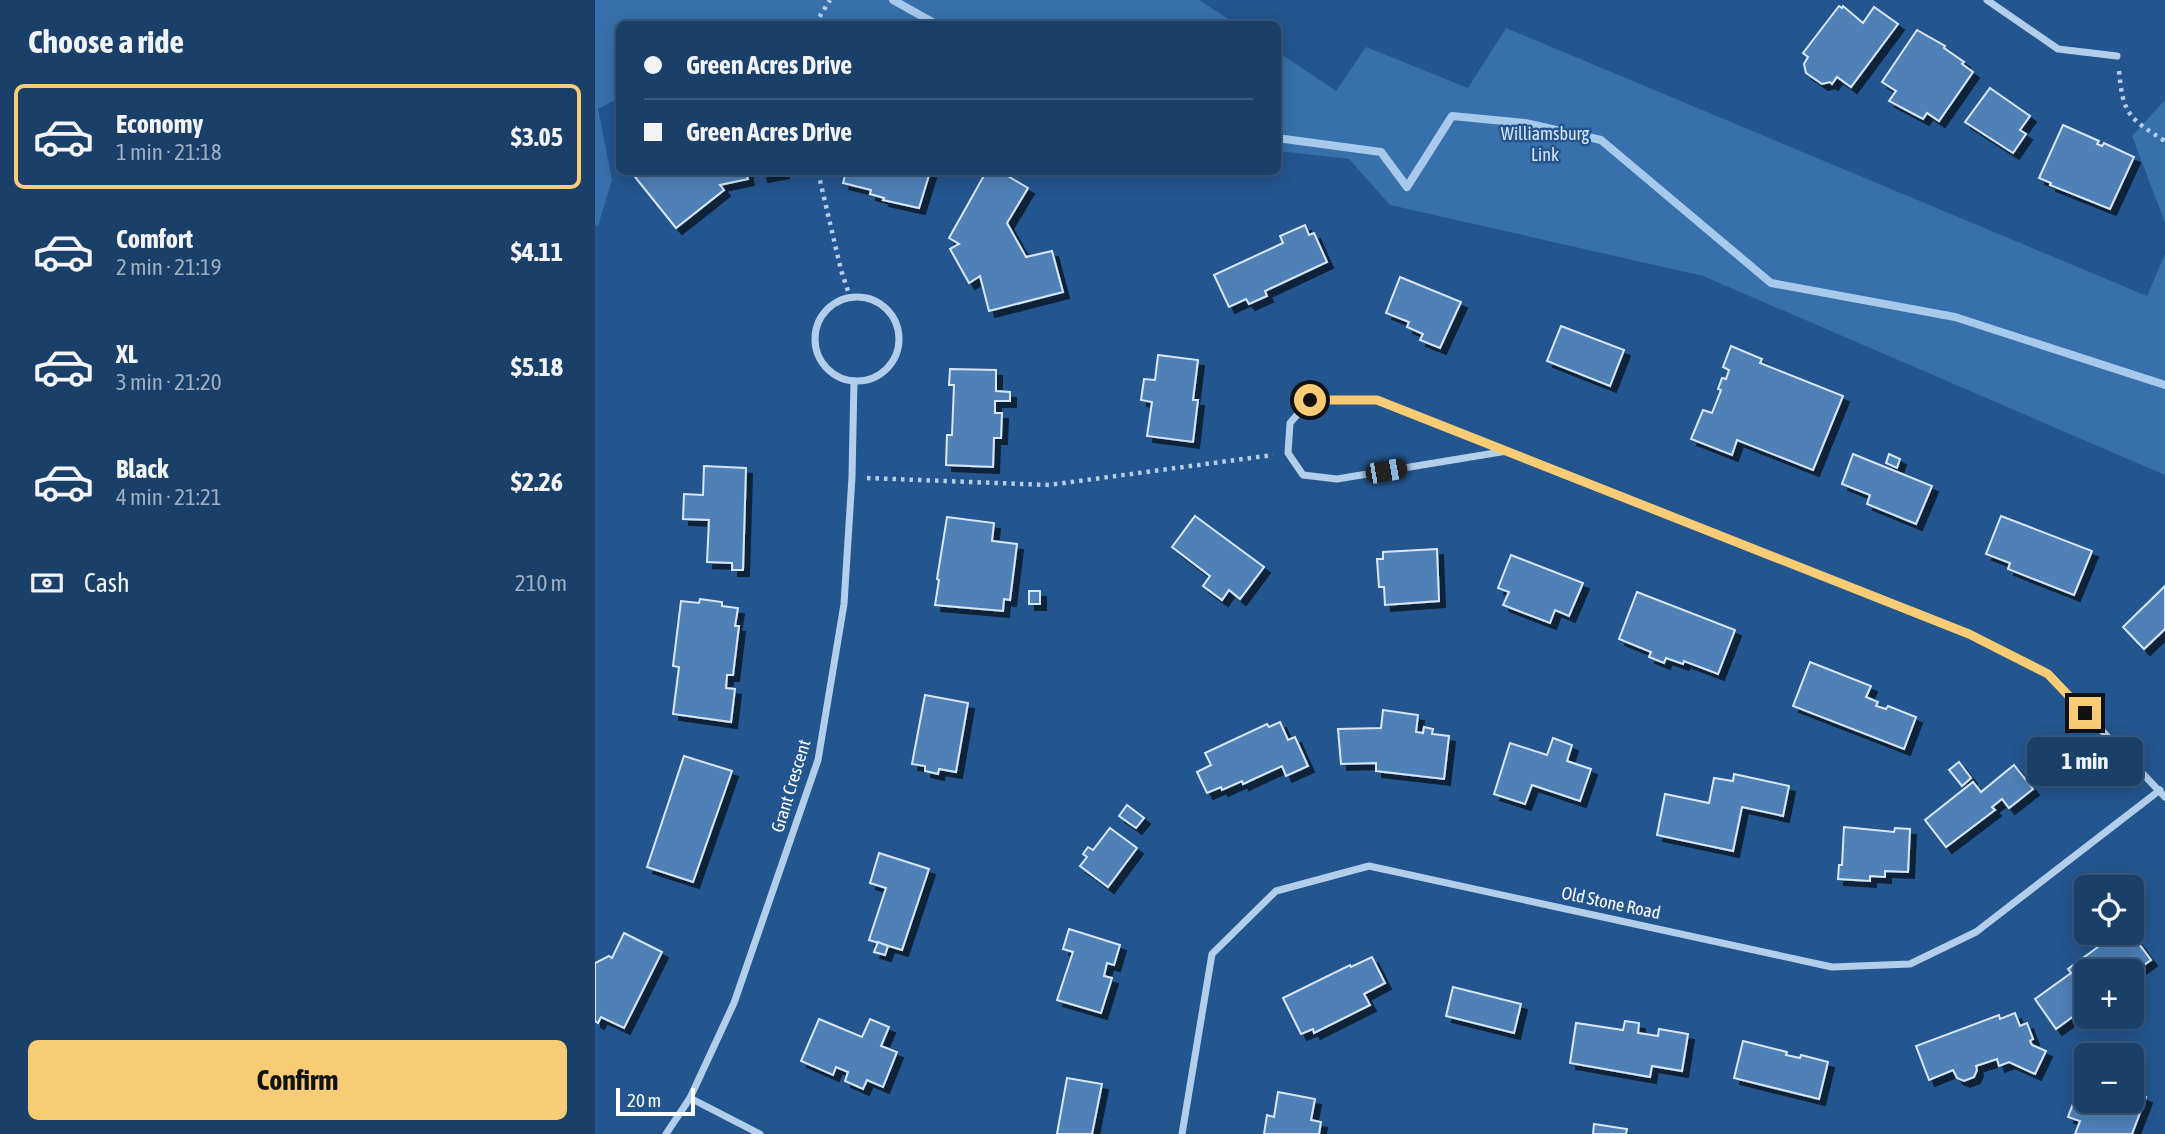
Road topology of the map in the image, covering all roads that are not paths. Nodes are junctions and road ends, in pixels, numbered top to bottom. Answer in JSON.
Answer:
{"nodes":[{"id":1,"x":1987,"y":0,"type":"edge"},
{"id":2,"x":2117,"y":56,"type":"road end"},
{"id":3,"x":853,"y":381,"type":"junction"},
{"id":4,"x":1507,"y":451,"type":"junction"},
{"id":5,"x":2163,"y":793,"type":"edge"},
{"id":6,"x":689,"y":1098,"type":"junction"},
{"id":7,"x":666,"y":1134,"type":"edge"},
{"id":8,"x":760,"y":1134,"type":"edge"},
{"id":9,"x":1182,"y":1134,"type":"edge"}],
"edges":[{"from":1,"to":2,"type":"street"},
{"from":3,"to":3,"type":"street"},
{"from":3,"to":6,"type":"street","name":"Grant Crescent"},
{"from":4,"to":4,"type":"street"},
{"from":4,"to":5,"type":"street"},
{"from":5,"to":9,"type":"street","name":"Old Stone Road"},
{"from":6,"to":7,"type":"street","name":"Grant Crescent"},
{"from":6,"to":8,"type":"street"}]}
